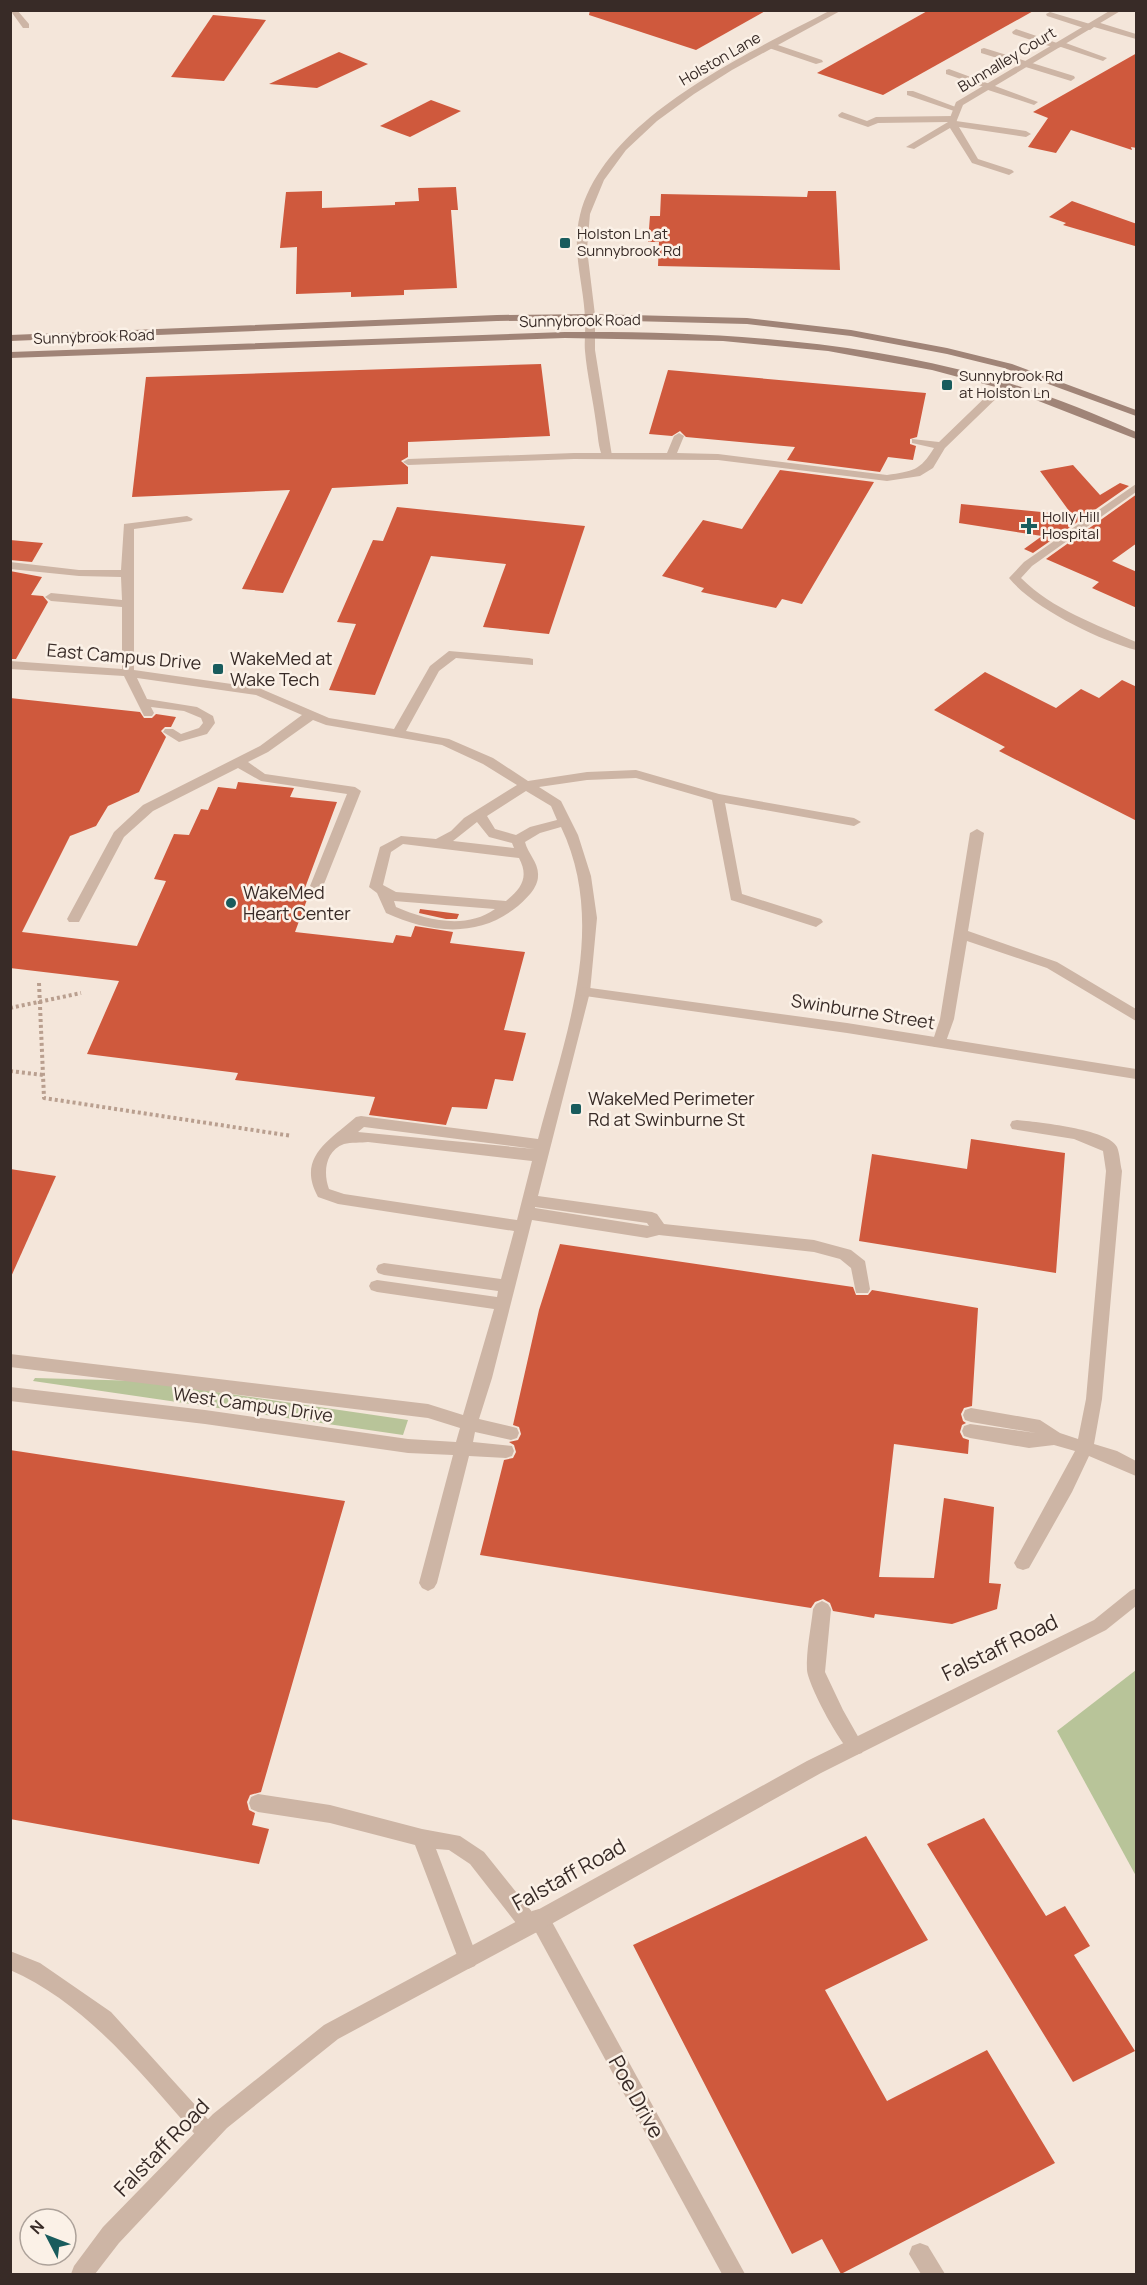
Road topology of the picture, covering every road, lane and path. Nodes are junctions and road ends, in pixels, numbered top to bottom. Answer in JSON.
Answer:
{"nodes":[{"id":1,"x":12,"y":10,"type":"edge"},
{"id":2,"x":838,"y":10,"type":"edge"},
{"id":3,"x":1118,"y":10,"type":"edge"},
{"id":4,"x":1050,"y":14,"type":"dead end"},
{"id":5,"x":1092,"y":25,"type":"junction"},
{"id":6,"x":26,"y":26,"type":"dead end"},
{"id":7,"x":1016,"y":32,"type":"dead end"},
{"id":8,"x":1137,"y":37,"type":"edge"},
{"id":9,"x":1059,"y":45,"type":"junction"},
{"id":10,"x":772,"y":46,"type":"junction"},
{"id":11,"x":984,"y":51,"type":"dead end"},
{"id":12,"x":1102,"y":58,"type":"dead end"},
{"id":13,"x":819,"y":62,"type":"dead end"},
{"id":14,"x":1026,"y":64,"type":"junction"},
{"id":15,"x":949,"y":72,"type":"dead end"},
{"id":16,"x":1071,"y":78,"type":"dead end"},
{"id":17,"x":989,"y":86,"type":"junction"},
{"id":18,"x":910,"y":93,"type":"dead end"},
{"id":19,"x":1034,"y":102,"type":"dead end"},
{"id":20,"x":957,"y":109,"type":"junction"},
{"id":21,"x":842,"y":115,"type":"dead end"},
{"id":22,"x":953,"y":121,"type":"junction"},
{"id":23,"x":1026,"y":134,"type":"dead end"},
{"id":24,"x":911,"y":147,"type":"dead end"},
{"id":25,"x":1009,"y":172,"type":"dead end"},
{"id":26,"x":591,"y":317,"type":"junction"},
{"id":27,"x":177,"y":332,"type":"junction"},
{"id":28,"x":593,"y":335,"type":"junction"},
{"id":29,"x":10,"y":338,"type":"edge"},
{"id":30,"x":121,"y":351,"type":"junction"},
{"id":31,"x":10,"y":355,"type":"edge"},
{"id":32,"x":1003,"y":386,"type":"junction"},
{"id":33,"x":1137,"y":413,"type":"edge"},
{"id":34,"x":679,"y":436,"type":"dead end"},
{"id":35,"x":1137,"y":436,"type":"edge"},
{"id":36,"x":916,"y":441,"type":"dead end"},
{"id":37,"x":941,"y":446,"type":"junction"},
{"id":38,"x":607,"y":456,"type":"junction"},
{"id":39,"x":671,"y":456,"type":"junction"},
{"id":40,"x":408,"y":462,"type":"dead end"},
{"id":41,"x":1137,"y":487,"type":"edge"},
{"id":42,"x":187,"y":519,"type":"dead end"},
{"id":43,"x":10,"y":565,"type":"edge"},
{"id":44,"x":127,"y":574,"type":"junction"},
{"id":45,"x":51,"y":597,"type":"dead end"},
{"id":46,"x":127,"y":604,"type":"junction"},
{"id":47,"x":1137,"y":646,"type":"edge"},
{"id":48,"x":529,"y":662,"type":"dead end"},
{"id":49,"x":10,"y":664,"type":"edge"},
{"id":50,"x":128,"y":673,"type":"junction"},
{"id":51,"x":311,"y":715,"type":"junction"},
{"id":52,"x":169,"y":732,"type":"dead end"},
{"id":53,"x":398,"y":734,"type":"junction"},
{"id":54,"x":238,"y":762,"type":"junction"},
{"id":55,"x":526,"y":785,"type":"junction"},
{"id":56,"x":718,"y":798,"type":"junction"},
{"id":57,"x":480,"y":815,"type":"junction"},
{"id":58,"x":565,"y":822,"type":"junction"},
{"id":59,"x":854,"y":822,"type":"dead end"},
{"id":60,"x":977,"y":832,"type":"dead end"},
{"id":61,"x":518,"y":840,"type":"junction"},
{"id":62,"x":438,"y":843,"type":"junction"},
{"id":63,"x":523,"y":854,"type":"junction"},
{"id":64,"x":317,"y":886,"type":"dead end"},
{"id":65,"x":382,"y":890,"type":"junction"},
{"id":66,"x":509,"y":906,"type":"junction"},
{"id":67,"x":74,"y":919,"type":"dead end"},
{"id":68,"x":816,"y":922,"type":"dead end"},
{"id":69,"x":961,"y":934,"type":"junction"},
{"id":70,"x":39,"y":983,"type":"dead end"},
{"id":71,"x":583,"y":992,"type":"junction"},
{"id":72,"x":81,"y":993,"type":"dead end"},
{"id":73,"x":40,"y":1002,"type":"junction"},
{"id":74,"x":10,"y":1008,"type":"edge"},
{"id":75,"x":1137,"y":1016,"type":"edge"},
{"id":76,"x":939,"y":1043,"type":"junction"},
{"id":77,"x":10,"y":1071,"type":"edge"},
{"id":78,"x":1137,"y":1074,"type":"edge"},
{"id":79,"x":43,"y":1075,"type":"junction"},
{"id":80,"x":1017,"y":1125,"type":"dead end"},
{"id":81,"x":292,"y":1136,"type":"dead end"},
{"id":82,"x":542,"y":1151,"type":"junction"},
{"id":83,"x":526,"y":1214,"type":"junction"},
{"id":84,"x":384,"y":1269,"type":"dead end"},
{"id":85,"x":377,"y":1286,"type":"dead end"},
{"id":86,"x":506,"y":1286,"type":"junction"},
{"id":87,"x":862,"y":1289,"type":"dead end"},
{"id":88,"x":503,"y":1304,"type":"junction"},
{"id":89,"x":10,"y":1360,"type":"edge"},
{"id":90,"x":10,"y":1394,"type":"edge"},
{"id":91,"x":970,"y":1423,"type":"dead end"},
{"id":92,"x":469,"y":1424,"type":"junction"},
{"id":93,"x":511,"y":1432,"type":"dead end"},
{"id":94,"x":1085,"y":1447,"type":"junction"},
{"id":95,"x":463,"y":1450,"type":"junction"},
{"id":96,"x":506,"y":1451,"type":"dead end"},
{"id":97,"x":1137,"y":1470,"type":"edge"},
{"id":98,"x":1023,"y":1563,"type":"dead end"},
{"id":99,"x":428,"y":1583,"type":"dead end"},
{"id":100,"x":1137,"y":1596,"type":"edge"},
{"id":101,"x":822,"y":1610,"type":"dead end"},
{"id":102,"x":855,"y":1747,"type":"junction"},
{"id":103,"x":258,"y":1803,"type":"dead end"},
{"id":104,"x":422,"y":1838,"type":"junction"},
{"id":105,"x":535,"y":1922,"type":"junction"},
{"id":106,"x":468,"y":1959,"type":"junction"},
{"id":107,"x":10,"y":1960,"type":"edge"},
{"id":108,"x":208,"y":2134,"type":"junction"},
{"id":109,"x":920,"y":2254,"type":"dead end"},
{"id":110,"x":82,"y":2274,"type":"edge"},
{"id":111,"x":734,"y":2274,"type":"edge"},
{"id":112,"x":934,"y":2274,"type":"edge"}],
"edges":[{"from":1,"to":6,"type":"street"},
{"from":2,"to":10,"type":"street","name":"Holston Lane"},
{"from":3,"to":5,"type":"street","name":"Bunnalley Court"},
{"from":4,"to":5,"type":"street"},
{"from":5,"to":8,"type":"street"},
{"from":5,"to":9,"type":"street","name":"Bunnalley Court"},
{"from":7,"to":9,"type":"street"},
{"from":9,"to":12,"type":"street"},
{"from":9,"to":14,"type":"street","name":"Bunnalley Court"},
{"from":10,"to":13,"type":"street"},
{"from":10,"to":26,"type":"street","name":"Holston Lane"},
{"from":11,"to":14,"type":"street"},
{"from":14,"to":16,"type":"street"},
{"from":14,"to":17,"type":"street","name":"Bunnalley Court"},
{"from":15,"to":17,"type":"street"},
{"from":17,"to":19,"type":"street"},
{"from":17,"to":20,"type":"street","name":"Bunnalley Court"},
{"from":18,"to":20,"type":"street"},
{"from":20,"to":22,"type":"street","name":"Bunnalley Court"},
{"from":21,"to":22,"type":"street"},
{"from":22,"to":23,"type":"street"},
{"from":22,"to":24,"type":"street"},
{"from":22,"to":25,"type":"street"},
{"from":26,"to":27,"type":"main road","name":"Sunnybrook Road"},
{"from":26,"to":28,"type":"street","name":"Holston Lane"},
{"from":26,"to":33,"type":"main road","name":"Sunnybrook Road"},
{"from":27,"to":29,"type":"main road","name":"Sunnybrook Road"},
{"from":27,"to":30,"type":"main road"},
{"from":28,"to":30,"type":"main road","name":"Sunnybrook Road"},
{"from":28,"to":32,"type":"main road","name":"Sunnybrook Road"},
{"from":28,"to":38,"type":"street","name":"Holston Lane"},
{"from":30,"to":31,"type":"main road","name":"Sunnybrook Road"},
{"from":32,"to":35,"type":"main road","name":"Sunnybrook Road"},
{"from":32,"to":37,"type":"street"},
{"from":34,"to":39,"type":"street"},
{"from":36,"to":37,"type":"street"},
{"from":37,"to":39,"type":"street"},
{"from":38,"to":39,"type":"street"},
{"from":38,"to":40,"type":"street"},
{"from":41,"to":47,"type":"street"},
{"from":42,"to":44,"type":"street"},
{"from":43,"to":44,"type":"street"},
{"from":44,"to":46,"type":"street"},
{"from":45,"to":46,"type":"street"},
{"from":46,"to":50,"type":"street"},
{"from":48,"to":53,"type":"street"},
{"from":49,"to":50,"type":"street","name":"East Campus Drive"},
{"from":50,"to":51,"type":"street","name":"East Campus Drive"},
{"from":50,"to":52,"type":"street"},
{"from":51,"to":53,"type":"street","name":"East Campus Drive"},
{"from":51,"to":54,"type":"street"},
{"from":53,"to":55,"type":"street","name":"East Campus Drive"},
{"from":54,"to":64,"type":"street"},
{"from":54,"to":67,"type":"street"},
{"from":55,"to":56,"type":"street"},
{"from":55,"to":57,"type":"street"},
{"from":55,"to":58,"type":"street","name":"East Campus Drive"},
{"from":56,"to":59,"type":"street"},
{"from":56,"to":68,"type":"street"},
{"from":57,"to":61,"type":"street"},
{"from":57,"to":62,"type":"street"},
{"from":58,"to":61,"type":"street"},
{"from":58,"to":71,"type":"street","name":"East Campus Drive"},
{"from":60,"to":69,"type":"street"},
{"from":61,"to":63,"type":"street"},
{"from":62,"to":63,"type":"street"},
{"from":62,"to":65,"type":"street"},
{"from":63,"to":66,"type":"street"},
{"from":65,"to":66,"type":"street"},
{"from":65,"to":66,"type":"street"},
{"from":69,"to":75,"type":"street"},
{"from":69,"to":76,"type":"street"},
{"from":70,"to":73,"type":"path"},
{"from":71,"to":76,"type":"street","name":"Swinburne Street"},
{"from":71,"to":82,"type":"street"},
{"from":72,"to":73,"type":"path"},
{"from":73,"to":74,"type":"path"},
{"from":73,"to":79,"type":"path"},
{"from":76,"to":78,"type":"street","name":"Swinburne Street"},
{"from":77,"to":79,"type":"path"},
{"from":79,"to":81,"type":"path"},
{"from":80,"to":94,"type":"street"},
{"from":82,"to":83,"type":"street"},
{"from":82,"to":83,"type":"street"},
{"from":83,"to":86,"type":"street"},
{"from":83,"to":87,"type":"street"},
{"from":84,"to":86,"type":"street"},
{"from":85,"to":88,"type":"street"},
{"from":86,"to":88,"type":"street"},
{"from":88,"to":92,"type":"street"},
{"from":89,"to":92,"type":"street","name":"West Campus Drive"},
{"from":90,"to":95,"type":"street","name":"West Campus Drive"},
{"from":91,"to":94,"type":"street"},
{"from":92,"to":93,"type":"street","name":"West Campus Drive"},
{"from":92,"to":95,"type":"street"},
{"from":94,"to":97,"type":"street"},
{"from":94,"to":98,"type":"street"},
{"from":95,"to":96,"type":"street","name":"West Campus Drive"},
{"from":95,"to":99,"type":"street"},
{"from":100,"to":102,"type":"street","name":"Falstaff Road"},
{"from":101,"to":102,"type":"street"},
{"from":102,"to":105,"type":"street","name":"Falstaff Road"},
{"from":103,"to":104,"type":"street","name":"Poe Drive"},
{"from":104,"to":105,"type":"street","name":"Poe Drive"},
{"from":104,"to":106,"type":"street"},
{"from":105,"to":106,"type":"street","name":"Falstaff Road"},
{"from":105,"to":111,"type":"street","name":"Poe Drive"},
{"from":106,"to":108,"type":"street","name":"Falstaff Road"},
{"from":107,"to":108,"type":"street"},
{"from":108,"to":110,"type":"street","name":"Falstaff Road"},
{"from":109,"to":112,"type":"street"}]}
